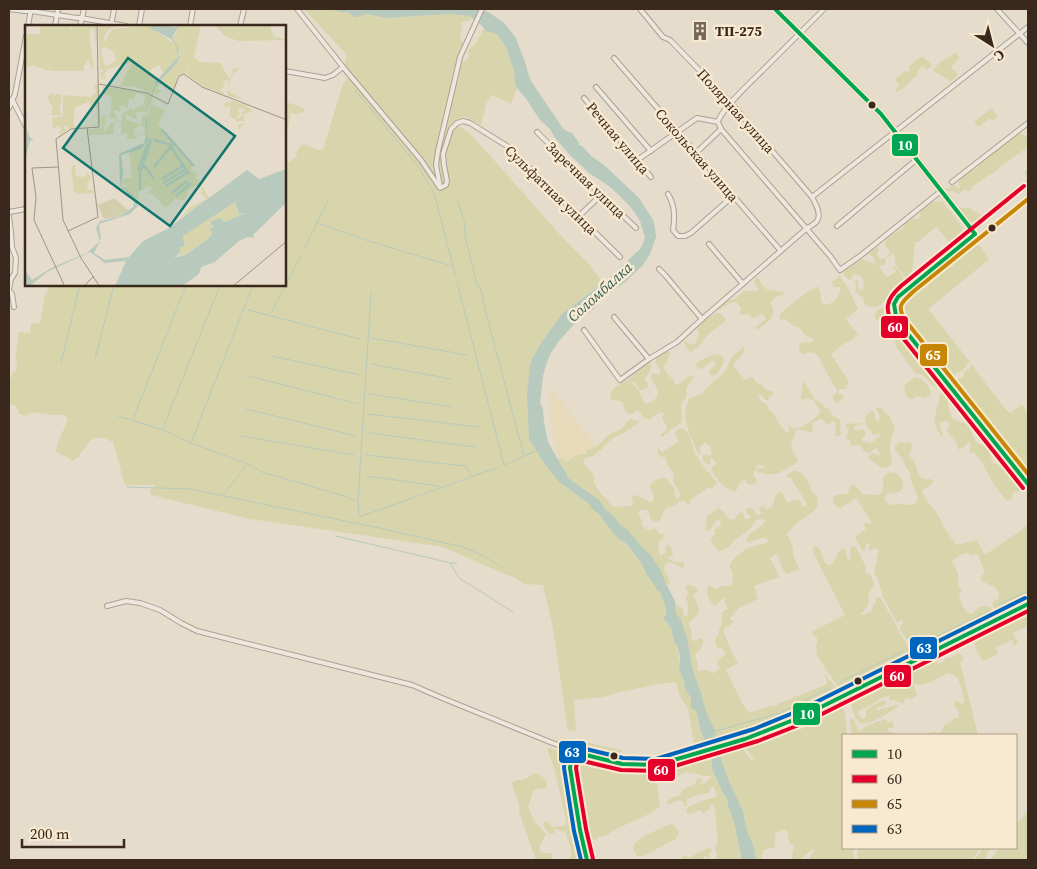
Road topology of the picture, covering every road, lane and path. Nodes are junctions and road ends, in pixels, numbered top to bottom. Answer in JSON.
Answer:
{"nodes":[{"id":1,"x":9,"y":9,"type":"edge"},
{"id":2,"x":58,"y":9,"type":"edge"},
{"id":3,"x":84,"y":9,"type":"edge"},
{"id":4,"x":114,"y":9,"type":"edge"},
{"id":5,"x":142,"y":9,"type":"edge"},
{"id":6,"x":193,"y":9,"type":"edge"},
{"id":7,"x":244,"y":9,"type":"edge"},
{"id":8,"x":297,"y":9,"type":"edge"},
{"id":9,"x":482,"y":9,"type":"edge"},
{"id":10,"x":640,"y":9,"type":"edge"},
{"id":11,"x":775,"y":9,"type":"edge"},
{"id":12,"x":824,"y":9,"type":"edge"},
{"id":13,"x":997,"y":9,"type":"edge"},
{"id":14,"x":31,"y":10,"type":"edge"},
{"id":15,"x":57,"y":15,"type":"junction"},
{"id":16,"x":82,"y":18,"type":"junction"},
{"id":17,"x":28,"y":25,"type":"edge"},
{"id":18,"x":55,"y":25,"type":"edge"},
{"id":19,"x":80,"y":25,"type":"edge"},
{"id":20,"x":111,"y":25,"type":"edge"},
{"id":21,"x":139,"y":25,"type":"edge"},
{"id":22,"x":190,"y":25,"type":"edge"},
{"id":23,"x":240,"y":25,"type":"edge"},
{"id":24,"x":1028,"y":27,"type":"edge"},
{"id":25,"x":800,"y":33,"type":"junction"},
{"id":26,"x":1020,"y":33,"type":"junction"},
{"id":27,"x":25,"y":41,"type":"edge"},
{"id":28,"x":1028,"y":43,"type":"edge"},
{"id":29,"x":614,"y":58,"type":"dead end"},
{"id":30,"x":343,"y":66,"type":"junction"},
{"id":31,"x":286,"y":71,"type":"edge"},
{"id":32,"x":596,"y":87,"type":"dead end"},
{"id":33,"x":584,"y":98,"type":"dead end"},
{"id":34,"x":11,"y":100,"type":"edge"},
{"id":35,"x":731,"y":103,"type":"junction"},
{"id":36,"x":9,"y":108,"type":"edge"},
{"id":37,"x":718,"y":122,"type":"junction"},
{"id":38,"x":1028,"y":123,"type":"edge"},
{"id":39,"x":25,"y":125,"type":"edge"},
{"id":40,"x":721,"y":129,"type":"junction"},
{"id":41,"x":537,"y":132,"type":"dead end"},
{"id":42,"x":677,"y":132,"type":"junction"},
{"id":43,"x":895,"y":133,"type":"junction"},
{"id":44,"x":651,"y":151,"type":"junction"},
{"id":45,"x":696,"y":153,"type":"junction"},
{"id":46,"x":636,"y":160,"type":"junction"},
{"id":47,"x":916,"y":160,"type":"junction"},
{"id":48,"x":651,"y":177,"type":"dead end"},
{"id":49,"x":952,"y":182,"type":"dead end"},
{"id":50,"x":440,"y":188,"type":"junction"},
{"id":51,"x":941,"y":191,"type":"junction"},
{"id":52,"x":1028,"y":191,"type":"edge"},
{"id":53,"x":601,"y":194,"type":"junction"},
{"id":54,"x":668,"y":194,"type":"dead end"},
{"id":55,"x":733,"y":196,"type":"junction"},
{"id":56,"x":812,"y":197,"type":"junction"},
{"id":57,"x":25,"y":208,"type":"edge"},
{"id":58,"x":9,"y":214,"type":"edge"},
{"id":59,"x":578,"y":217,"type":"junction"},
{"id":60,"x":837,"y":226,"type":"dead end"},
{"id":61,"x":636,"y":228,"type":"dead end"},
{"id":62,"x":806,"y":229,"type":"junction"},
{"id":63,"x":975,"y":234,"type":"junction"},
{"id":64,"x":709,"y":244,"type":"dead end"},
{"id":65,"x":781,"y":252,"type":"junction"},
{"id":66,"x":620,"y":257,"type":"dead end"},
{"id":67,"x":659,"y":269,"type":"dead end"},
{"id":68,"x":743,"y":284,"type":"junction"},
{"id":69,"x":901,"y":294,"type":"junction"},
{"id":70,"x":14,"y":307,"type":"dead end"},
{"id":71,"x":614,"y":317,"type":"dead end"},
{"id":72,"x":702,"y":319,"type":"junction"},
{"id":73,"x":584,"y":330,"type":"dead end"},
{"id":74,"x":649,"y":359,"type":"junction"},
{"id":75,"x":1028,"y":476,"type":"edge"},
{"id":76,"x":1028,"y":484,"type":"edge"},
{"id":77,"x":1028,"y":604,"type":"edge"},
{"id":78,"x":107,"y":606,"type":"dead end"},
{"id":79,"x":560,"y":746,"type":"junction"},
{"id":80,"x":582,"y":754,"type":"junction"},
{"id":81,"x":570,"y":768,"type":"junction"},
{"id":82,"x":587,"y":860,"type":"edge"}],
"edges":[{"from":1,"to":14,"type":"street"},
{"from":2,"to":15,"type":"street"},
{"from":3,"to":16,"type":"street"},
{"from":4,"to":20,"type":"street"},
{"from":5,"to":21,"type":"street"},
{"from":6,"to":22,"type":"street"},
{"from":7,"to":23,"type":"street"},
{"from":8,"to":30,"type":"street"},
{"from":9,"to":50,"type":"street"},
{"from":10,"to":35,"type":"street","name":"Полярная улица"},
{"from":11,"to":25,"type":"main road"},
{"from":12,"to":25,"type":"street"},
{"from":13,"to":26,"type":"street"},
{"from":14,"to":15,"type":"street"},
{"from":14,"to":17,"type":"street"},
{"from":15,"to":16,"type":"street"},
{"from":15,"to":18,"type":"street"},
{"from":16,"to":19,"type":"street"},
{"from":16,"to":20,"type":"street"},
{"from":24,"to":26,"type":"street"},
{"from":25,"to":35,"type":"street"},
{"from":25,"to":43,"type":"main road"},
{"from":26,"to":28,"type":"street"},
{"from":26,"to":43,"type":"street"},
{"from":27,"to":34,"type":"street"},
{"from":29,"to":42,"type":"street","name":"Сокольская улица"},
{"from":30,"to":31,"type":"street"},
{"from":30,"to":50,"type":"street"},
{"from":32,"to":44,"type":"street"},
{"from":33,"to":46,"type":"street","name":"Речная улица"},
{"from":34,"to":36,"type":"street"},
{"from":34,"to":39,"type":"street"},
{"from":35,"to":37,"type":"street"},
{"from":35,"to":56,"type":"street","name":"Полярная улица"},
{"from":37,"to":40,"type":"street"},
{"from":37,"to":42,"type":"street"},
{"from":38,"to":49,"type":"street"},
{"from":40,"to":45,"type":"street"},
{"from":40,"to":62,"type":"street"},
{"from":41,"to":53,"type":"street","name":"Заречная улица"},
{"from":42,"to":44,"type":"street"},
{"from":42,"to":45,"type":"street","name":"Сокольская улица"},
{"from":43,"to":47,"type":"main road"},
{"from":43,"to":56,"type":"street"},
{"from":44,"to":46,"type":"street"},
{"from":45,"to":55,"type":"street","name":"Сокольская улица"},
{"from":46,"to":48,"type":"street","name":"Речная улица"},
{"from":47,"to":51,"type":"main road"},
{"from":47,"to":60,"type":"street"},
{"from":50,"to":59,"type":"street","name":"Сульфатная улица"},
{"from":51,"to":62,"type":"street"},
{"from":51,"to":63,"type":"main road"},
{"from":52,"to":63,"type":"main road"},
{"from":53,"to":59,"type":"street"},
{"from":53,"to":61,"type":"street","name":"Заречная улица"},
{"from":54,"to":55,"type":"street"},
{"from":55,"to":65,"type":"street","name":"Сокольская улица"},
{"from":56,"to":62,"type":"street","name":"Полярная улица"},
{"from":57,"to":58,"type":"street"},
{"from":58,"to":70,"type":"street"},
{"from":59,"to":66,"type":"street","name":"Сульфатная улица"},
{"from":62,"to":65,"type":"street"},
{"from":63,"to":69,"type":"main road"},
{"from":64,"to":68,"type":"street"},
{"from":65,"to":68,"type":"street"},
{"from":67,"to":72,"type":"street"},
{"from":68,"to":72,"type":"street"},
{"from":69,"to":75,"type":"main road"},
{"from":69,"to":76,"type":"main road"},
{"from":71,"to":74,"type":"street"},
{"from":72,"to":74,"type":"street"},
{"from":73,"to":74,"type":"street"},
{"from":77,"to":80,"type":"main road"},
{"from":78,"to":79,"type":"street"},
{"from":79,"to":80,"type":"street"},
{"from":79,"to":81,"type":"street"},
{"from":80,"to":81,"type":"main road"},
{"from":81,"to":82,"type":"main road"}]}
